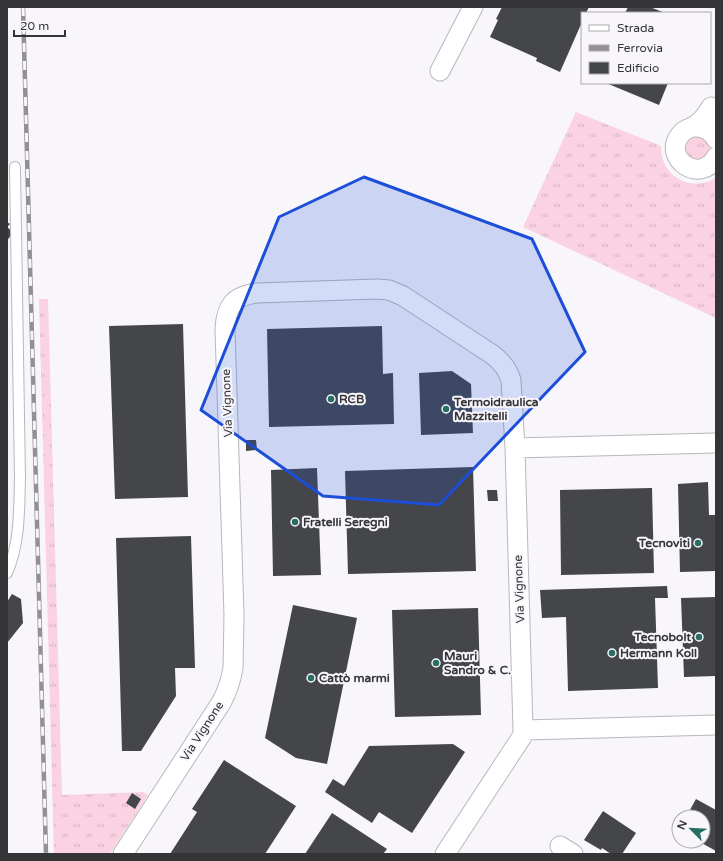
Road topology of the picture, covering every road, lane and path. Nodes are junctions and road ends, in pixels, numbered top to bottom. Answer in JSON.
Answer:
{"nodes":[{"id":1,"x":473,"y":7,"type":"edge"},
{"id":2,"x":440,"y":71,"type":"dead end"},
{"id":3,"x":713,"y":100,"type":"edge"},
{"id":4,"x":690,"y":128,"type":"junction"},
{"id":5,"x":715,"y":138,"type":"edge"},
{"id":6,"x":712,"y":164,"type":"edge"},
{"id":7,"x":15,"y":167,"type":"dead end"},
{"id":8,"x":716,"y":443,"type":"edge"},
{"id":9,"x":515,"y":448,"type":"junction"},
{"id":10,"x":7,"y":573,"type":"edge"},
{"id":11,"x":716,"y":725,"type":"edge"},
{"id":12,"x":523,"y":730,"type":"junction"},
{"id":13,"x":122,"y":854,"type":"edge"},
{"id":14,"x":445,"y":854,"type":"edge"}],
"edges":[{"from":1,"to":2,"type":"street"},
{"from":3,"to":4,"type":"street"},
{"from":3,"to":5,"type":"street"},
{"from":4,"to":5,"type":"street"},
{"from":4,"to":6,"type":"street"},
{"from":7,"to":10,"type":"lane"},
{"from":8,"to":9,"type":"street"},
{"from":9,"to":12,"type":"street","name":"Via Vignone"},
{"from":9,"to":13,"type":"street","name":"Via Vignone"},
{"from":11,"to":12,"type":"street"},
{"from":12,"to":14,"type":"street","name":"Via Vignone"}]}
